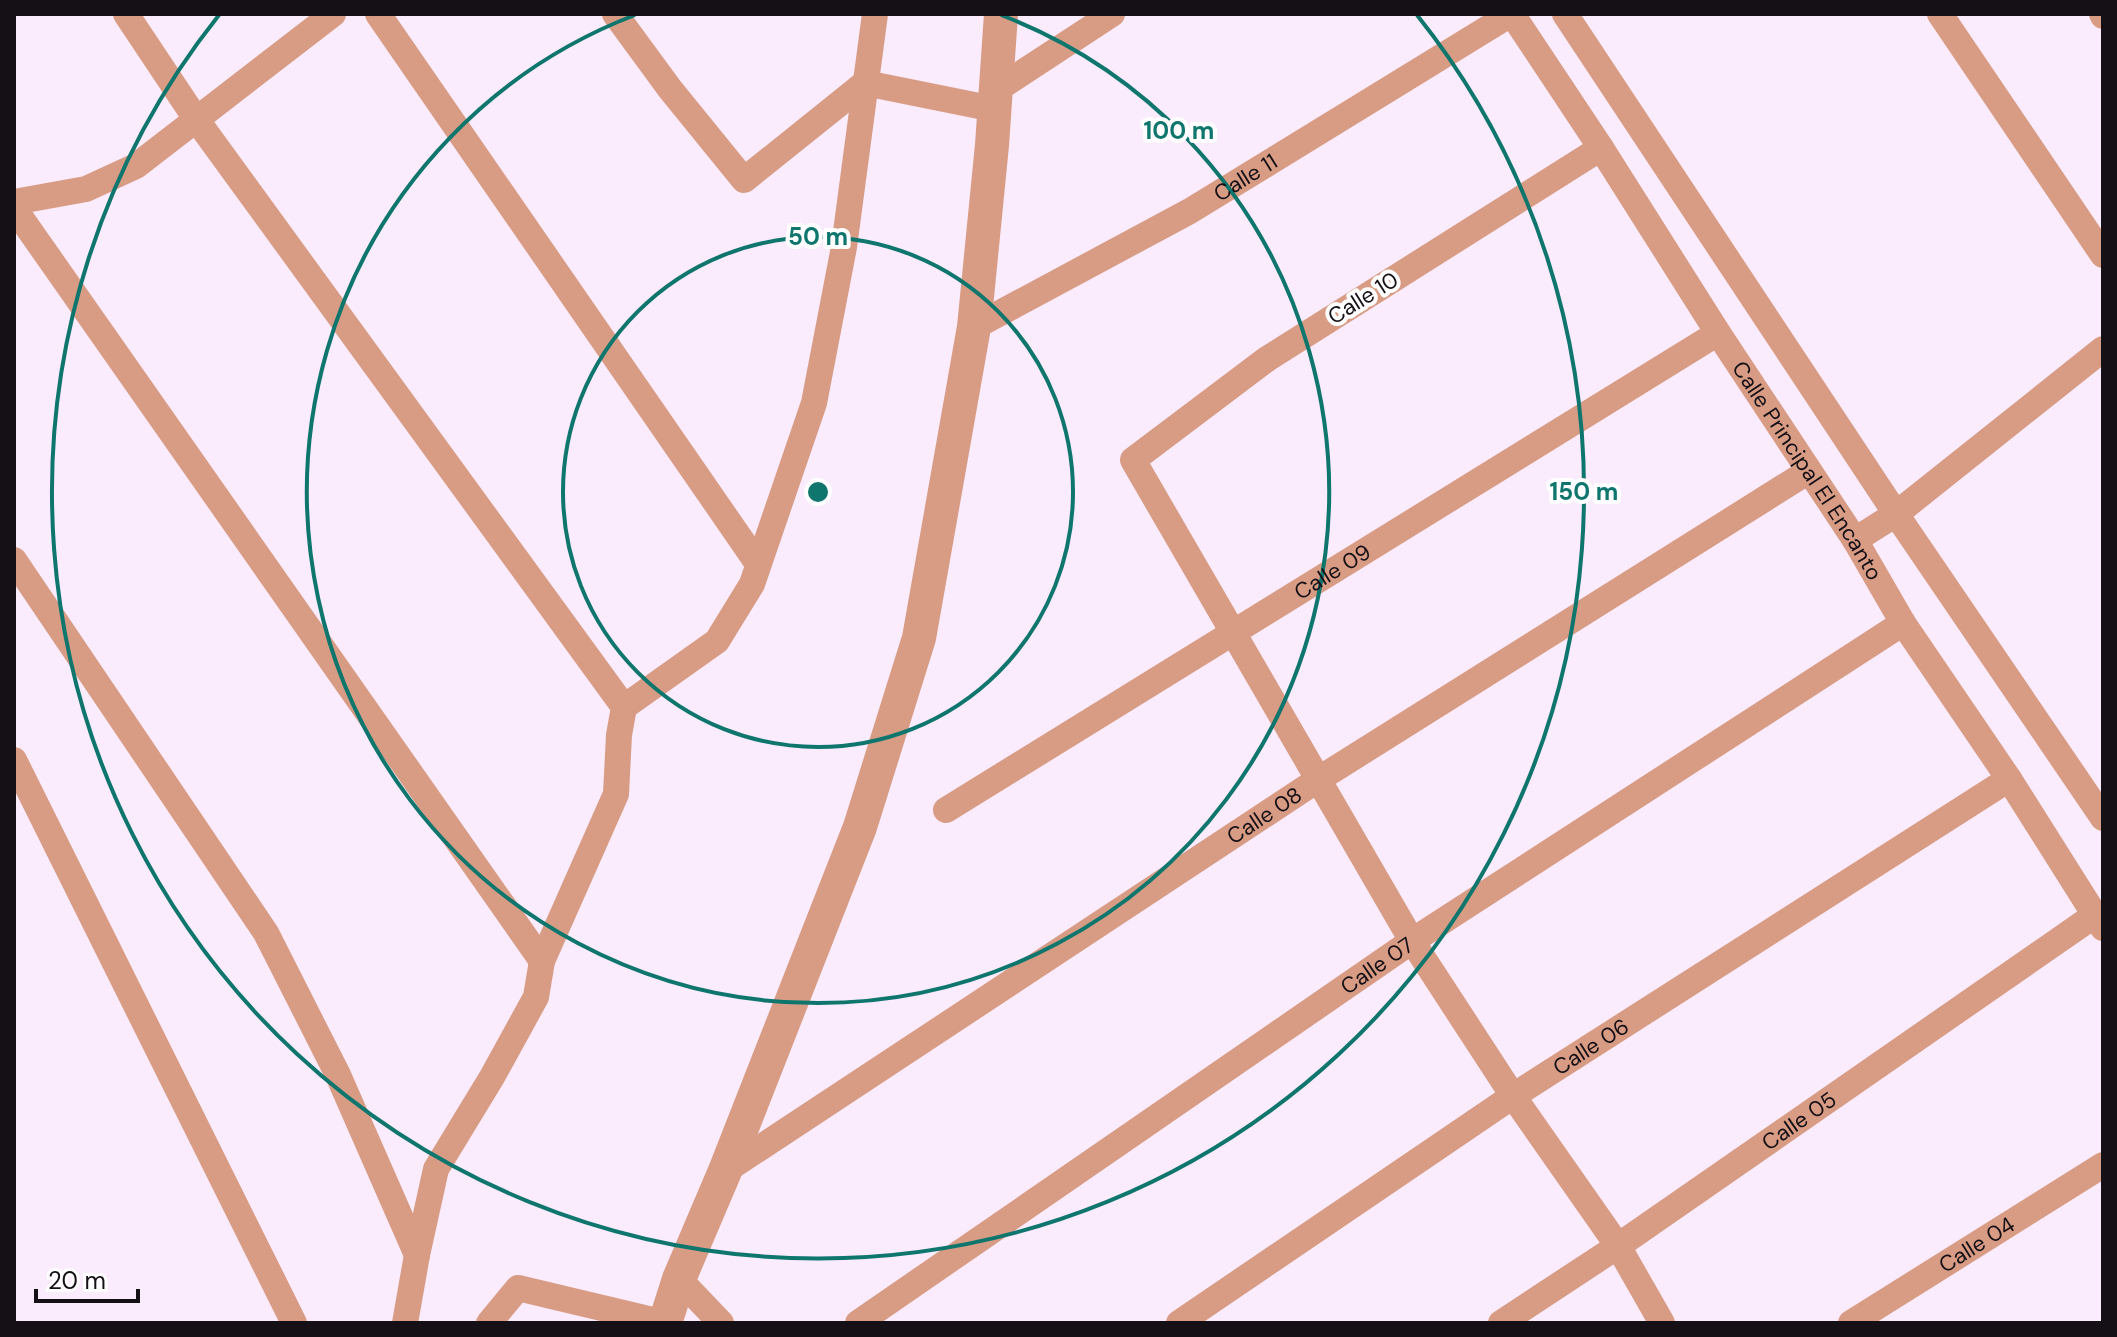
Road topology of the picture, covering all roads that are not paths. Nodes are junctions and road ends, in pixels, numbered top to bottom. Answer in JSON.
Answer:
{"nodes":[{"id":1,"x":126,"y":14,"type":"edge"},
{"id":2,"x":333,"y":14,"type":"edge"},
{"id":3,"x":378,"y":14,"type":"edge"},
{"id":4,"x":615,"y":14,"type":"edge"},
{"id":5,"x":875,"y":14,"type":"edge"},
{"id":6,"x":1001,"y":14,"type":"edge"},
{"id":7,"x":1112,"y":14,"type":"edge"},
{"id":8,"x":1512,"y":14,"type":"edge"},
{"id":9,"x":1565,"y":14,"type":"edge"},
{"id":10,"x":1940,"y":14,"type":"edge"},
{"id":11,"x":865,"y":83,"type":"junction"},
{"id":12,"x":995,"y":99,"type":"junction"},
{"id":13,"x":196,"y":119,"type":"junction"},
{"id":14,"x":1601,"y":148,"type":"junction"},
{"id":15,"x":14,"y":205,"type":"edge"},
{"id":16,"x":2103,"y":255,"type":"edge"},
{"id":17,"x":974,"y":327,"type":"junction"},
{"id":18,"x":1718,"y":333,"type":"junction"},
{"id":19,"x":2103,"y":349,"type":"edge"},
{"id":20,"x":1809,"y":471,"type":"junction"},
{"id":21,"x":1896,"y":514,"type":"junction"},
{"id":22,"x":1855,"y":540,"type":"junction"},
{"id":23,"x":14,"y":560,"type":"edge"},
{"id":24,"x":758,"y":564,"type":"junction"},
{"id":25,"x":1903,"y":623,"type":"junction"},
{"id":26,"x":1233,"y":633,"type":"junction"},
{"id":27,"x":624,"y":707,"type":"junction"},
{"id":28,"x":14,"y":760,"type":"edge"},
{"id":29,"x":1319,"y":779,"type":"junction"},
{"id":30,"x":2009,"y":779,"type":"junction"},
{"id":31,"x":946,"y":810,"type":"dead end"},
{"id":32,"x":2103,"y":818,"type":"edge"},
{"id":33,"x":2099,"y":922,"type":"edge"},
{"id":34,"x":1412,"y":941,"type":"junction"},
{"id":35,"x":542,"y":961,"type":"junction"},
{"id":36,"x":1513,"y":1096,"type":"junction"},
{"id":37,"x":2103,"y":1165,"type":"edge"},
{"id":38,"x":725,"y":1171,"type":"junction"},
{"id":39,"x":1618,"y":1246,"type":"junction"},
{"id":40,"x":417,"y":1255,"type":"junction"},
{"id":41,"x":679,"y":1279,"type":"junction"},
{"id":42,"x":294,"y":1323,"type":"edge"},
{"id":43,"x":405,"y":1323,"type":"edge"},
{"id":44,"x":489,"y":1323,"type":"edge"},
{"id":45,"x":665,"y":1323,"type":"edge"},
{"id":46,"x":721,"y":1323,"type":"edge"},
{"id":47,"x":858,"y":1323,"type":"edge"},
{"id":48,"x":1179,"y":1323,"type":"edge"},
{"id":49,"x":1501,"y":1323,"type":"edge"},
{"id":50,"x":1662,"y":1323,"type":"edge"},
{"id":51,"x":1851,"y":1323,"type":"edge"}],
"edges":[{"from":1,"to":13,"type":"street"},
{"from":2,"to":13,"type":"street"},
{"from":3,"to":24,"type":"street"},
{"from":4,"to":11,"type":"street"},
{"from":5,"to":11,"type":"street"},
{"from":6,"to":12,"type":"street"},
{"from":7,"to":12,"type":"street"},
{"from":8,"to":14,"type":"street","name":"Calle Principal El Encanto"},
{"from":8,"to":17,"type":"street","name":"Calle 11"},
{"from":9,"to":21,"type":"street"},
{"from":10,"to":16,"type":"street"},
{"from":11,"to":12,"type":"street"},
{"from":11,"to":24,"type":"street"},
{"from":12,"to":17,"type":"street"},
{"from":13,"to":15,"type":"street"},
{"from":13,"to":27,"type":"street"},
{"from":14,"to":18,"type":"street","name":"Calle Principal El Encanto"},
{"from":14,"to":26,"type":"street","name":"Calle 10"},
{"from":15,"to":35,"type":"street"},
{"from":17,"to":38,"type":"street"},
{"from":18,"to":20,"type":"street","name":"Calle Principal El Encanto"},
{"from":18,"to":26,"type":"street","name":"Calle 09"},
{"from":19,"to":21,"type":"street"},
{"from":20,"to":22,"type":"street","name":"Calle Principal El Encanto"},
{"from":20,"to":29,"type":"street","name":"Calle 08"},
{"from":21,"to":22,"type":"street"},
{"from":21,"to":32,"type":"street"},
{"from":22,"to":25,"type":"street","name":"Calle Principal El Encanto"},
{"from":23,"to":40,"type":"street"},
{"from":24,"to":27,"type":"street"},
{"from":25,"to":30,"type":"street","name":"Calle Principal El Encanto"},
{"from":25,"to":34,"type":"street","name":"Calle 07"},
{"from":26,"to":29,"type":"street"},
{"from":26,"to":31,"type":"street","name":"Calle 09"},
{"from":27,"to":35,"type":"street"},
{"from":28,"to":42,"type":"street"},
{"from":29,"to":34,"type":"street"},
{"from":29,"to":38,"type":"street","name":"Calle 08"},
{"from":30,"to":33,"type":"street","name":"Calle Principal El Encanto"},
{"from":30,"to":36,"type":"street","name":"Calle 06"},
{"from":33,"to":39,"type":"street","name":"Calle 05"},
{"from":34,"to":36,"type":"street"},
{"from":34,"to":47,"type":"street","name":"Calle 07"},
{"from":35,"to":40,"type":"street"},
{"from":36,"to":39,"type":"street"},
{"from":36,"to":48,"type":"street","name":"Calle 06"},
{"from":37,"to":51,"type":"street","name":"Calle 04"},
{"from":38,"to":41,"type":"street"},
{"from":39,"to":49,"type":"street","name":"Calle 05"},
{"from":39,"to":50,"type":"street"},
{"from":40,"to":43,"type":"street"},
{"from":41,"to":45,"type":"street"},
{"from":41,"to":46,"type":"street"},
{"from":44,"to":45,"type":"street"}]}
